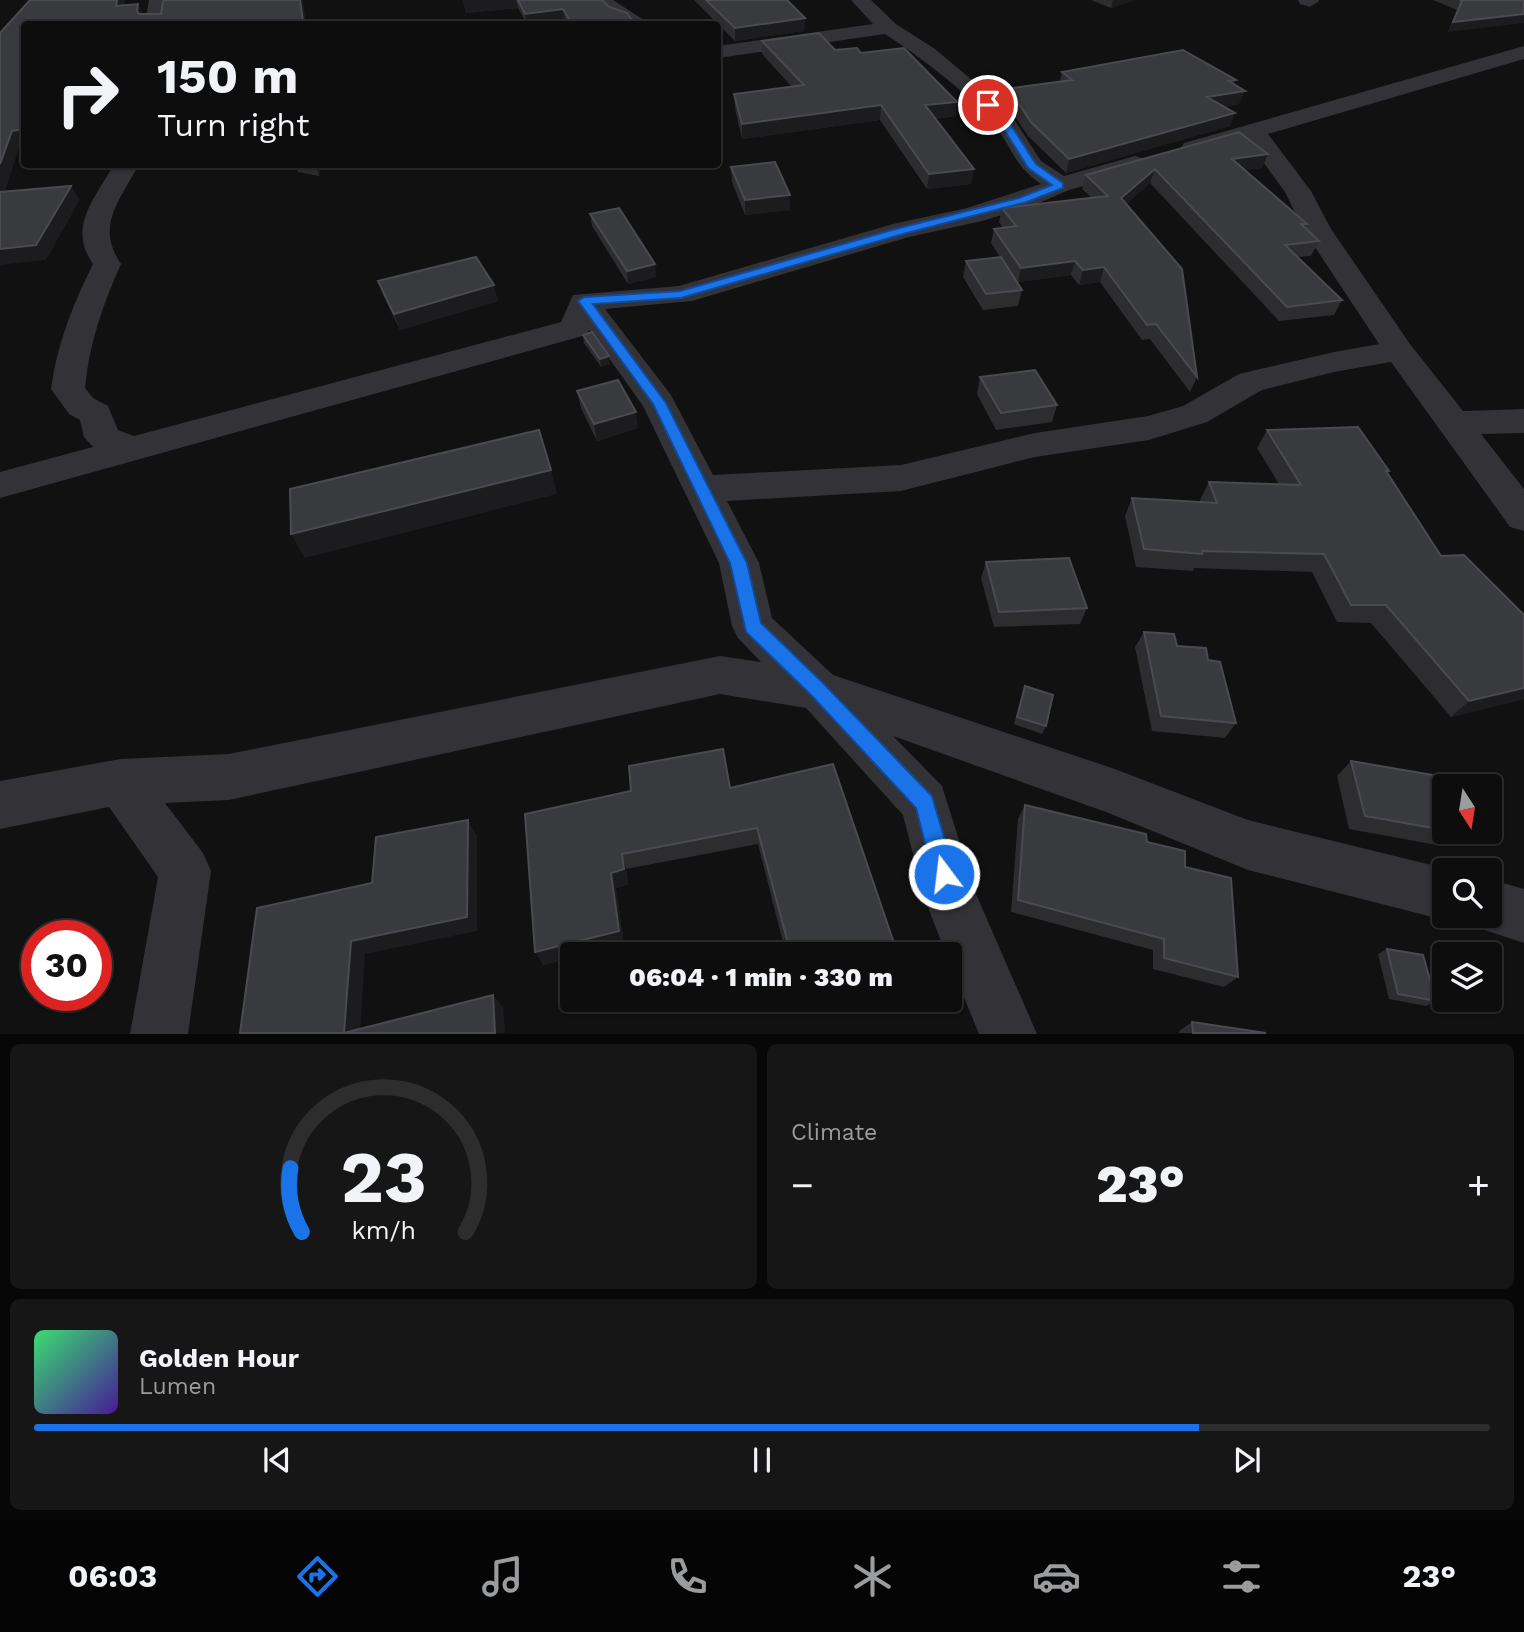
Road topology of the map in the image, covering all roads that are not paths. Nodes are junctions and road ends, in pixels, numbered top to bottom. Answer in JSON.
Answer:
{"nodes":[{"id":1,"x":158,"y":0,"type":"edge"},
{"id":2,"x":603,"y":0,"type":"edge"},
{"id":3,"x":860,"y":0,"type":"edge"},
{"id":4,"x":155,"y":21,"type":"edge"},
{"id":5,"x":634,"y":21,"type":"edge"},
{"id":6,"x":889,"y":28,"type":"junction"},
{"id":7,"x":721,"y":52,"type":"edge"},
{"id":8,"x":1524,"y":52,"type":"edge"},
{"id":9,"x":1253,"y":131,"type":"junction"},
{"id":10,"x":125,"y":168,"type":"edge"},
{"id":11,"x":1059,"y":185,"type":"junction"},
{"id":12,"x":584,"y":301,"type":"junction"},
{"id":13,"x":1399,"y":351,"type":"junction"},
{"id":14,"x":1524,"y":421,"type":"edge"},
{"id":15,"x":1452,"y":423,"type":"junction"},
{"id":16,"x":133,"y":449,"type":"junction"},
{"id":17,"x":0,"y":485,"type":"edge"},
{"id":18,"x":702,"y":489,"type":"junction"},
{"id":19,"x":1524,"y":517,"type":"edge"},
{"id":20,"x":818,"y":690,"type":"junction"},
{"id":21,"x":120,"y":782,"type":"junction"},
{"id":22,"x":0,"y":806,"type":"edge"},
{"id":23,"x":1432,"y":891,"type":"edge"},
{"id":24,"x":1502,"y":910,"type":"edge"},
{"id":25,"x":1524,"y":916,"type":"edge"},
{"id":26,"x":159,"y":1034,"type":"edge"},
{"id":27,"x":1008,"y":1034,"type":"edge"}],
"edges":[{"from":1,"to":4,"type":"street"},
{"from":2,"to":5,"type":"street"},
{"from":3,"to":6,"type":"street"},
{"from":6,"to":7,"type":"street"},
{"from":6,"to":11,"type":"street"},
{"from":8,"to":9,"type":"street"},
{"from":9,"to":11,"type":"street"},
{"from":9,"to":13,"type":"street"},
{"from":10,"to":16,"type":"street"},
{"from":11,"to":12,"type":"street"},
{"from":12,"to":16,"type":"street"},
{"from":12,"to":18,"type":"street"},
{"from":13,"to":15,"type":"street"},
{"from":13,"to":18,"type":"street"},
{"from":14,"to":15,"type":"street"},
{"from":15,"to":19,"type":"street"},
{"from":16,"to":17,"type":"street"},
{"from":18,"to":20,"type":"street"},
{"from":20,"to":21,"type":"street"},
{"from":20,"to":23,"type":"street"},
{"from":20,"to":27,"type":"street"},
{"from":21,"to":22,"type":"street"},
{"from":21,"to":26,"type":"street"},
{"from":24,"to":25,"type":"street"}]}
